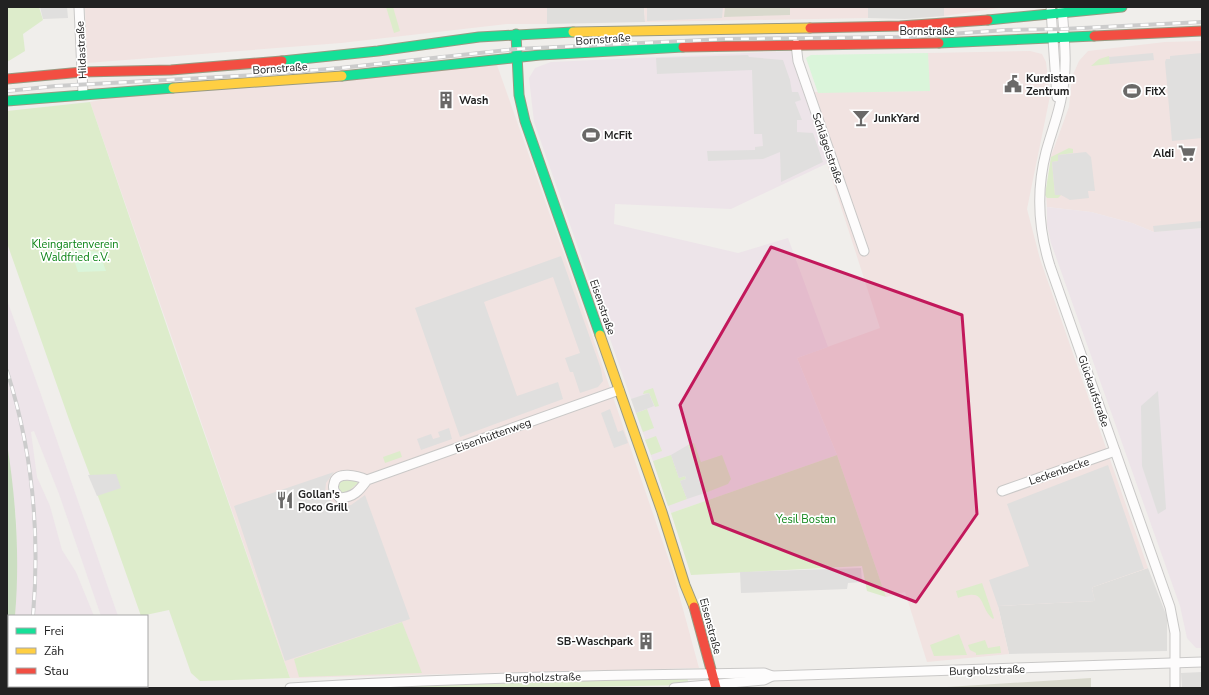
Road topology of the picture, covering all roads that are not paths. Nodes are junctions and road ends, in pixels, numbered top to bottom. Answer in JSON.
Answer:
{"nodes":[{"id":1,"x":79,"y":7,"type":"edge"},
{"id":2,"x":1122,"y":7,"type":"edge"},
{"id":3,"x":1062,"y":9,"type":"edge"},
{"id":4,"x":1051,"y":10,"type":"edge"},
{"id":5,"x":1202,"y":31,"type":"edge"},
{"id":6,"x":516,"y":34,"type":"junction"},
{"id":7,"x":1053,"y":39,"type":"junction"},
{"id":8,"x":1064,"y":39,"type":"junction"},
{"id":9,"x":796,"y":44,"type":"junction"},
{"id":10,"x":517,"y":58,"type":"junction"},
{"id":11,"x":82,"y":72,"type":"junction"},
{"id":12,"x":7,"y":80,"type":"edge"},
{"id":13,"x":83,"y":94,"type":"junction"},
{"id":14,"x":7,"y":101,"type":"edge"},
{"id":15,"x":1057,"y":116,"type":"junction"},
{"id":16,"x":864,"y":251,"type":"dead end"},
{"id":17,"x":619,"y":390,"type":"junction"},
{"id":18,"x":1115,"y":451,"type":"junction"},
{"id":19,"x":367,"y":480,"type":"dead end"},
{"id":20,"x":1002,"y":491,"type":"dead end"},
{"id":21,"x":1202,"y":662,"type":"edge"},
{"id":22,"x":1175,"y":663,"type":"junction"},
{"id":23,"x":708,"y":674,"type":"junction"},
{"id":24,"x":772,"y":676,"type":"junction"},
{"id":25,"x":711,"y":687,"type":"edge"},
{"id":26,"x":290,"y":688,"type":"edge"},
{"id":27,"x":674,"y":688,"type":"edge"},
{"id":28,"x":1175,"y":688,"type":"edge"}],
"edges":[{"from":1,"to":11,"type":"street","name":"Hildastraße"},
{"from":2,"to":3,"type":"main road","name":"Bornstraße"},
{"from":3,"to":4,"type":"main road","name":"Bornstraße"},
{"from":3,"to":8,"type":"street","name":"Glückaufstraße"},
{"from":4,"to":6,"type":"main road","name":"Bornstraße"},
{"from":4,"to":7,"type":"street","name":"Glückaufstraße"},
{"from":5,"to":8,"type":"main road","name":"Bornstraße"},
{"from":6,"to":10,"type":"main road","name":"Eisenstraße"},
{"from":6,"to":11,"type":"main road","name":"Bornstraße"},
{"from":7,"to":8,"type":"main road","name":"Bornstraße"},
{"from":7,"to":9,"type":"main road","name":"Bornstraße"},
{"from":7,"to":15,"type":"street","name":"Glückaufstraße"},
{"from":8,"to":15,"type":"street","name":"Glückaufstraße"},
{"from":9,"to":10,"type":"main road","name":"Bornstraße"},
{"from":9,"to":16,"type":"street","name":"Schlägelstraße"},
{"from":10,"to":13,"type":"main road","name":"Bornstraße"},
{"from":10,"to":17,"type":"main road","name":"Eisenstraße"},
{"from":11,"to":12,"type":"main road","name":"Bornstraße"},
{"from":11,"to":13,"type":"street","name":"Hildastraße"},
{"from":13,"to":14,"type":"main road","name":"Bornstraße"},
{"from":15,"to":18,"type":"street","name":"Glückaufstraße"},
{"from":17,"to":19,"type":"street","name":"Eisenhüttenweg"},
{"from":17,"to":23,"type":"main road","name":"Eisenstraße"},
{"from":18,"to":20,"type":"street","name":"Leckenbecke"},
{"from":18,"to":22,"type":"street","name":"Glückaufstraße"},
{"from":21,"to":22,"type":"street","name":"Burgholzstraße"},
{"from":22,"to":24,"type":"street","name":"Burgholzstraße"},
{"from":22,"to":28,"type":"street","name":"Glückaufstraße"},
{"from":23,"to":24,"type":"street","name":"Burgholzstraße"},
{"from":23,"to":25,"type":"main road","name":"Eisenstraße"},
{"from":23,"to":26,"type":"street","name":"Burgholzstraße"},
{"from":24,"to":25,"type":"street","name":"Burgholzstraße"},
{"from":25,"to":27,"type":"street","name":"Burgholzstraße"}]}
